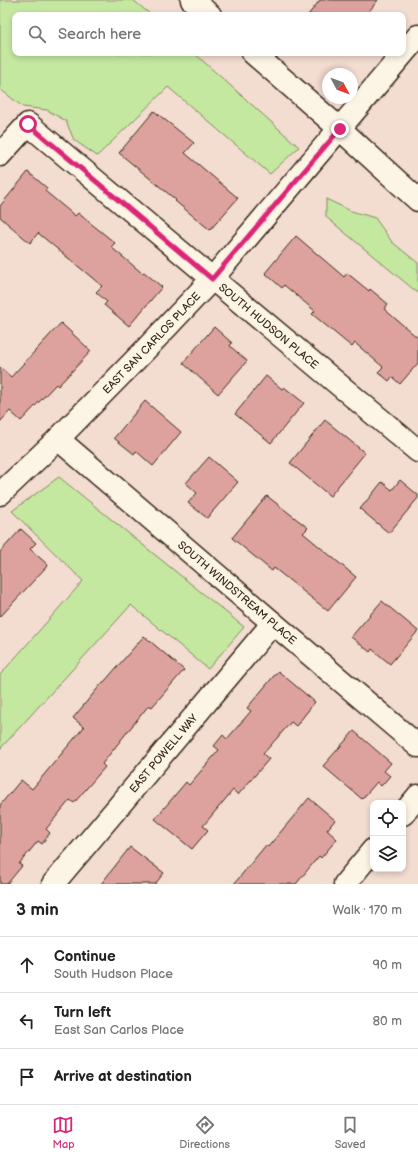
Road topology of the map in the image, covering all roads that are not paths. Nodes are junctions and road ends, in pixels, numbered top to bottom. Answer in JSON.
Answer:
{"nodes":[{"id":1,"x":192,"y":0,"type":"edge"},
{"id":2,"x":206,"y":12,"type":"edge"},
{"id":3,"x":418,"y":36,"type":"edge"},
{"id":4,"x":406,"y":50,"type":"edge"},
{"id":5,"x":256,"y":56,"type":"edge"},
{"id":6,"x":401,"y":56,"type":"edge"},
{"id":7,"x":340,"y":129,"type":"junction"},
{"id":8,"x":0,"y":155,"type":"edge"},
{"id":9,"x":418,"y":200,"type":"edge"},
{"id":10,"x":212,"y":279,"type":"junction"},
{"id":11,"x":58,"y":438,"type":"junction"},
{"id":12,"x":418,"y":451,"type":"edge"},
{"id":13,"x":0,"y":494,"type":"edge"},
{"id":14,"x":273,"y":623,"type":"junction"},
{"id":15,"x":418,"y":746,"type":"edge"},
{"id":16,"x":418,"y":796,"type":"edge"},
{"id":17,"x":406,"y":810,"type":"edge"},
{"id":18,"x":370,"y":854,"type":"edge"},
{"id":19,"x":53,"y":884,"type":"edge"},
{"id":20,"x":345,"y":884,"type":"edge"}],
"edges":[{"from":1,"to":2,"type":"street"},
{"from":3,"to":4,"type":"street","name":"EAST SAN CARLOS PLACE"},
{"from":5,"to":7,"type":"street"},
{"from":6,"to":7,"type":"street","name":"EAST SAN CARLOS PLACE"},
{"from":7,"to":9,"type":"street"},
{"from":7,"to":10,"type":"street","name":"EAST SAN CARLOS PLACE"},
{"from":8,"to":10,"type":"street","name":"SOUTH HUDSON PLACE"},
{"from":10,"to":11,"type":"street","name":"EAST SAN CARLOS PLACE"},
{"from":10,"to":12,"type":"street","name":"SOUTH HUDSON PLACE"},
{"from":11,"to":13,"type":"street","name":"EAST SAN CARLOS PLACE"},
{"from":11,"to":14,"type":"street","name":"SOUTH WINDSTREAM PLACE"},
{"from":14,"to":15,"type":"street","name":"SOUTH WINDSTREAM PLACE"},
{"from":14,"to":19,"type":"street","name":"EAST POWELL WAY"},
{"from":16,"to":17,"type":"street"},
{"from":18,"to":20,"type":"street"}]}
